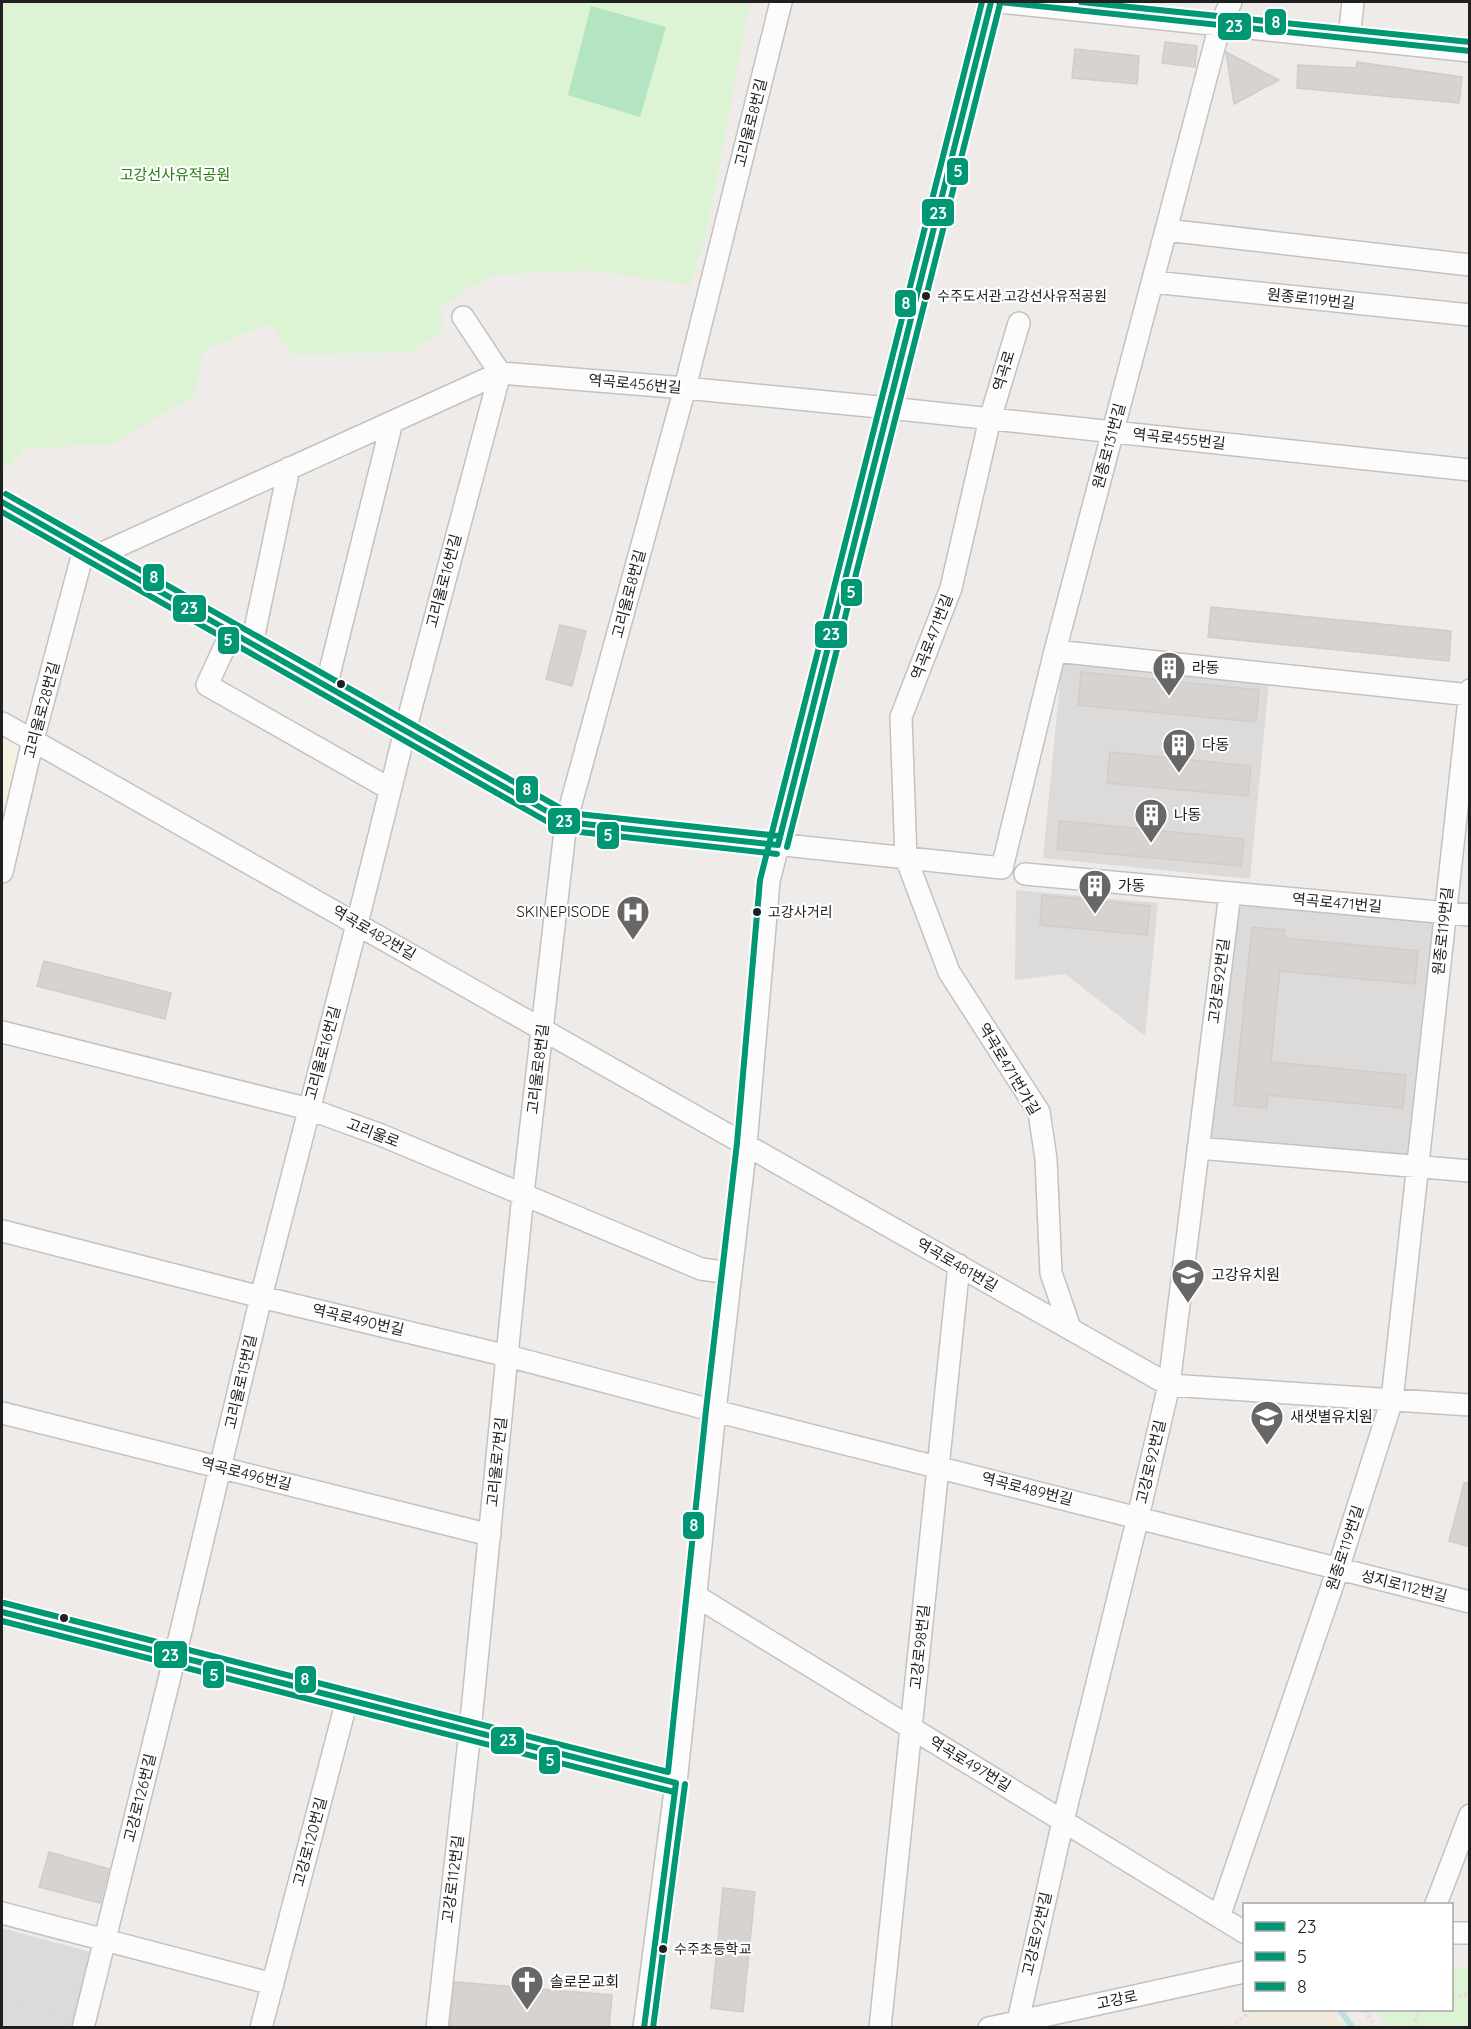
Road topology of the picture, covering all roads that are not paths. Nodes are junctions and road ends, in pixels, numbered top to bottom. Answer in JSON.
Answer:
{"nodes":[{"id":1,"x":781,"y":2,"type":"edge"},
{"id":2,"x":991,"y":2,"type":"edge"},
{"id":3,"x":999,"y":2,"type":"edge"},
{"id":4,"x":1231,"y":2,"type":"edge"},
{"id":5,"x":1353,"y":2,"type":"edge"},
{"id":6,"x":1221,"y":25,"type":"junction"},
{"id":7,"x":1349,"y":38,"type":"junction"},
{"id":8,"x":1470,"y":51,"type":"edge"},
{"id":9,"x":1166,"y":230,"type":"junction"},
{"id":10,"x":1470,"y":265,"type":"edge"},
{"id":11,"x":1153,"y":282,"type":"junction"},
{"id":12,"x":1470,"y":315,"type":"edge"},
{"id":13,"x":463,"y":317,"type":"dead end"},
{"id":14,"x":1019,"y":323,"type":"dead end"},
{"id":15,"x":500,"y":373,"type":"junction"},
{"id":16,"x":685,"y":388,"type":"junction"},
{"id":17,"x":889,"y":408,"type":"junction"},
{"id":18,"x":990,"y":419,"type":"junction"},
{"id":19,"x":392,"y":422,"type":"junction"},
{"id":20,"x":1113,"y":432,"type":"junction"},
{"id":21,"x":289,"y":468,"type":"junction"},
{"id":22,"x":1470,"y":470,"type":"edge"},
{"id":23,"x":2,"y":502,"type":"edge"},
{"id":24,"x":90,"y":552,"type":"junction"},
{"id":25,"x":231,"y":633,"type":"junction"},
{"id":26,"x":252,"y":644,"type":"junction"},
{"id":27,"x":1055,"y":651,"type":"junction"},
{"id":28,"x":326,"y":687,"type":"junction"},
{"id":29,"x":1470,"y":690,"type":"edge"},
{"id":30,"x":1469,"y":695,"type":"edge"},
{"id":31,"x":2,"y":723,"type":"edge"},
{"id":32,"x":405,"y":731,"type":"junction"},
{"id":33,"x":33,"y":740,"type":"junction"},
{"id":34,"x":390,"y":789,"type":"junction"},
{"id":35,"x":566,"y":822,"type":"junction"},
{"id":36,"x":778,"y":845,"type":"junction"},
{"id":37,"x":906,"y":858,"type":"junction"},
{"id":38,"x":2,"y":872,"type":"edge"},
{"id":39,"x":1025,"y":874,"type":"dead end"},
{"id":40,"x":1230,"y":893,"type":"junction"},
{"id":41,"x":1445,"y":913,"type":"junction"},
{"id":42,"x":1470,"y":915,"type":"edge"},
{"id":43,"x":357,"y":924,"type":"junction"},
{"id":44,"x":542,"y":1029,"type":"junction"},
{"id":45,"x":2,"y":1032,"type":"edge"},
{"id":46,"x":309,"y":1109,"type":"junction"},
{"id":47,"x":746,"y":1144,"type":"junction"},
{"id":48,"x":1198,"y":1148,"type":"junction"},
{"id":49,"x":1418,"y":1166,"type":"junction"},
{"id":50,"x":1470,"y":1171,"type":"edge"},
{"id":51,"x":524,"y":1194,"type":"junction"},
{"id":52,"x":2,"y":1231,"type":"edge"},
{"id":53,"x":958,"y":1266,"type":"junction"},
{"id":54,"x":731,"y":1273,"type":"junction"},
{"id":55,"x":261,"y":1297,"type":"junction"},
{"id":56,"x":1070,"y":1328,"type":"junction"},
{"id":57,"x":507,"y":1356,"type":"junction"},
{"id":58,"x":1169,"y":1385,"type":"junction"},
{"id":59,"x":1392,"y":1400,"type":"junction"},
{"id":60,"x":1470,"y":1405,"type":"edge"},
{"id":61,"x":715,"y":1411,"type":"junction"},
{"id":62,"x":2,"y":1413,"type":"edge"},
{"id":63,"x":938,"y":1466,"type":"junction"},
{"id":64,"x":220,"y":1468,"type":"junction"},
{"id":65,"x":1138,"y":1517,"type":"junction"},
{"id":66,"x":490,"y":1535,"type":"junction"},
{"id":67,"x":1338,"y":1569,"type":"junction"},
{"id":68,"x":696,"y":1596,"type":"junction"},
{"id":69,"x":1470,"y":1602,"type":"edge"},
{"id":70,"x":2,"y":1612,"type":"edge"},
{"id":71,"x":176,"y":1656,"type":"junction"},
{"id":72,"x":347,"y":1700,"type":"junction"},
{"id":73,"x":911,"y":1729,"type":"junction"},
{"id":74,"x":470,"y":1731,"type":"junction"},
{"id":75,"x":676,"y":1783,"type":"junction"},
{"id":76,"x":1470,"y":1815,"type":"edge"},
{"id":77,"x":1063,"y":1821,"type":"junction"},
{"id":78,"x":1437,"y":1903,"type":"edge"},
{"id":79,"x":2,"y":1913,"type":"edge"},
{"id":80,"x":1220,"y":1917,"type":"junction"},
{"id":81,"x":1243,"y":1931,"type":"edge"},
{"id":82,"x":1470,"y":1933,"type":"edge"},
{"id":83,"x":1453,"y":1934,"type":"edge"},
{"id":84,"x":105,"y":1940,"type":"junction"},
{"id":85,"x":1243,"y":1972,"type":"edge"},
{"id":86,"x":273,"y":1984,"type":"junction"},
{"id":87,"x":1018,"y":2021,"type":"junction"},
{"id":88,"x":83,"y":2028,"type":"edge"},
{"id":89,"x":261,"y":2028,"type":"edge"},
{"id":90,"x":437,"y":2028,"type":"edge"},
{"id":91,"x":644,"y":2028,"type":"edge"},
{"id":92,"x":880,"y":2028,"type":"edge"},
{"id":93,"x":989,"y":2028,"type":"edge"}],
"edges":[{"from":1,"to":16,"type":"street","name":"고리울로8번길"},
{"from":2,"to":17,"type":"street"},
{"from":3,"to":6,"type":"street"},
{"from":4,"to":6,"type":"street","name":"원종로131번길"},
{"from":5,"to":7,"type":"street"},
{"from":6,"to":7,"type":"street"},
{"from":6,"to":9,"type":"street","name":"원종로131번길"},
{"from":7,"to":8,"type":"street"},
{"from":9,"to":10,"type":"street"},
{"from":9,"to":11,"type":"street","name":"원종로131번길"},
{"from":11,"to":12,"type":"street","name":"원종로119번길"},
{"from":11,"to":20,"type":"street","name":"원종로131번길"},
{"from":13,"to":15,"type":"street"},
{"from":14,"to":18,"type":"street","name":"역곡로"},
{"from":15,"to":16,"type":"street","name":"역곡로456번길"},
{"from":15,"to":19,"type":"street","name":"역곡로456번길"},
{"from":15,"to":32,"type":"street","name":"고리울로16번길"},
{"from":16,"to":17,"type":"street","name":"역곡로456번길"},
{"from":16,"to":35,"type":"street","name":"고리울로8번길"},
{"from":17,"to":18,"type":"street","name":"역곡로455번길"},
{"from":17,"to":36,"type":"street"},
{"from":18,"to":20,"type":"street","name":"역곡로455번길"},
{"from":18,"to":37,"type":"street","name":"역곡로471번길"},
{"from":19,"to":21,"type":"street","name":"역곡로456번길"},
{"from":19,"to":28,"type":"street"},
{"from":20,"to":22,"type":"street","name":"역곡로455번길"},
{"from":20,"to":27,"type":"street","name":"원종로131번길"},
{"from":21,"to":24,"type":"street","name":"역곡로456번길"},
{"from":21,"to":26,"type":"street"},
{"from":23,"to":24,"type":"street"},
{"from":24,"to":25,"type":"street"},
{"from":24,"to":33,"type":"street","name":"고리울로28번길"},
{"from":25,"to":26,"type":"street"},
{"from":25,"to":34,"type":"street"},
{"from":26,"to":28,"type":"street"},
{"from":27,"to":30,"type":"street"},
{"from":27,"to":37,"type":"street","name":"원종로131번길"},
{"from":28,"to":32,"type":"street"},
{"from":29,"to":30,"type":"street","name":"원종로119번길"},
{"from":30,"to":41,"type":"street","name":"원종로119번길"},
{"from":31,"to":33,"type":"street","name":"역곡로482번길"},
{"from":32,"to":34,"type":"street","name":"고리울로16번길"},
{"from":32,"to":35,"type":"street"},
{"from":33,"to":38,"type":"street","name":"고리울로28번길"},
{"from":33,"to":43,"type":"street","name":"역곡로482번길"},
{"from":34,"to":43,"type":"street","name":"고리울로16번길"},
{"from":35,"to":36,"type":"street"},
{"from":35,"to":44,"type":"street","name":"고리울로8번길"},
{"from":36,"to":37,"type":"street"},
{"from":36,"to":47,"type":"street"},
{"from":37,"to":56,"type":"street","name":"역곡로471번가길"},
{"from":39,"to":40,"type":"street","name":"역곡로471번길"},
{"from":40,"to":41,"type":"street","name":"역곡로471번길"},
{"from":40,"to":48,"type":"street","name":"고강로92번길"},
{"from":41,"to":42,"type":"street","name":"역곡로471번길"},
{"from":41,"to":49,"type":"street","name":"원종로119번길"},
{"from":43,"to":44,"type":"street","name":"역곡로482번길"},
{"from":43,"to":46,"type":"street","name":"고리울로16번길"},
{"from":44,"to":47,"type":"street","name":"역곡로482번길"},
{"from":44,"to":51,"type":"street","name":"고리울로8번길"},
{"from":45,"to":46,"type":"street","name":"고리울로"},
{"from":46,"to":51,"type":"street","name":"고리울로"},
{"from":46,"to":55,"type":"street","name":"고리울로15번길"},
{"from":47,"to":53,"type":"street","name":"역곡로481번길"},
{"from":47,"to":54,"type":"street"},
{"from":48,"to":49,"type":"street"},
{"from":48,"to":58,"type":"street","name":"고강로92번길"},
{"from":49,"to":50,"type":"street"},
{"from":49,"to":59,"type":"street","name":"원종로119번길"},
{"from":51,"to":54,"type":"street","name":"고리울로"},
{"from":51,"to":57,"type":"street","name":"고리울로7번길"},
{"from":52,"to":55,"type":"street","name":"역곡로490번길"},
{"from":53,"to":56,"type":"street","name":"역곡로481번길"},
{"from":53,"to":63,"type":"street","name":"고강로98번길"},
{"from":54,"to":61,"type":"street"},
{"from":55,"to":57,"type":"street","name":"역곡로490번길"},
{"from":55,"to":64,"type":"street","name":"고리울로15번길"},
{"from":56,"to":58,"type":"street","name":"역곡로481번길"},
{"from":57,"to":61,"type":"street","name":"역곡로490번길"},
{"from":57,"to":66,"type":"street","name":"고리울로7번길"},
{"from":58,"to":59,"type":"street"},
{"from":58,"to":65,"type":"street","name":"고강로92번길"},
{"from":59,"to":60,"type":"street"},
{"from":59,"to":67,"type":"street","name":"원종로119번길"},
{"from":61,"to":63,"type":"street","name":"역곡로489번길"},
{"from":61,"to":68,"type":"street"},
{"from":62,"to":64,"type":"street","name":"역곡로496번길"},
{"from":63,"to":65,"type":"street","name":"역곡로489번길"},
{"from":63,"to":73,"type":"street","name":"고강로98번길"},
{"from":64,"to":66,"type":"street","name":"역곡로496번길"},
{"from":64,"to":71,"type":"street","name":"고리울로15번길"},
{"from":65,"to":67,"type":"street","name":"역곡로489번길"},
{"from":65,"to":77,"type":"street","name":"고강로92번길"},
{"from":66,"to":74,"type":"street","name":"고리울로7번길"},
{"from":67,"to":69,"type":"street","name":"성지로112번길"},
{"from":67,"to":80,"type":"street","name":"원종로119번길"},
{"from":68,"to":73,"type":"street","name":"역곡로497번길"},
{"from":68,"to":75,"type":"street"},
{"from":70,"to":71,"type":"street"},
{"from":71,"to":72,"type":"street"},
{"from":71,"to":84,"type":"street","name":"고강로126번길"},
{"from":72,"to":74,"type":"street"},
{"from":72,"to":86,"type":"street","name":"고강로120번길"},
{"from":73,"to":77,"type":"street","name":"역곡로497번길"},
{"from":73,"to":92,"type":"street","name":"고강로98번길"},
{"from":74,"to":75,"type":"street"},
{"from":74,"to":90,"type":"street","name":"고강로112번길"},
{"from":75,"to":91,"type":"street"},
{"from":76,"to":78,"type":"street"},
{"from":77,"to":80,"type":"street","name":"역곡로497번길"},
{"from":77,"to":87,"type":"street","name":"고강로92번길"},
{"from":79,"to":84,"type":"street"},
{"from":80,"to":81,"type":"street","name":"역곡로497번길"},
{"from":82,"to":83,"type":"street"},
{"from":84,"to":86,"type":"street"},
{"from":84,"to":88,"type":"street","name":"고강로126번길"},
{"from":85,"to":87,"type":"street","name":"고강로"},
{"from":86,"to":89,"type":"street","name":"고강로120번길"},
{"from":87,"to":93,"type":"street","name":"고강로"}]}
